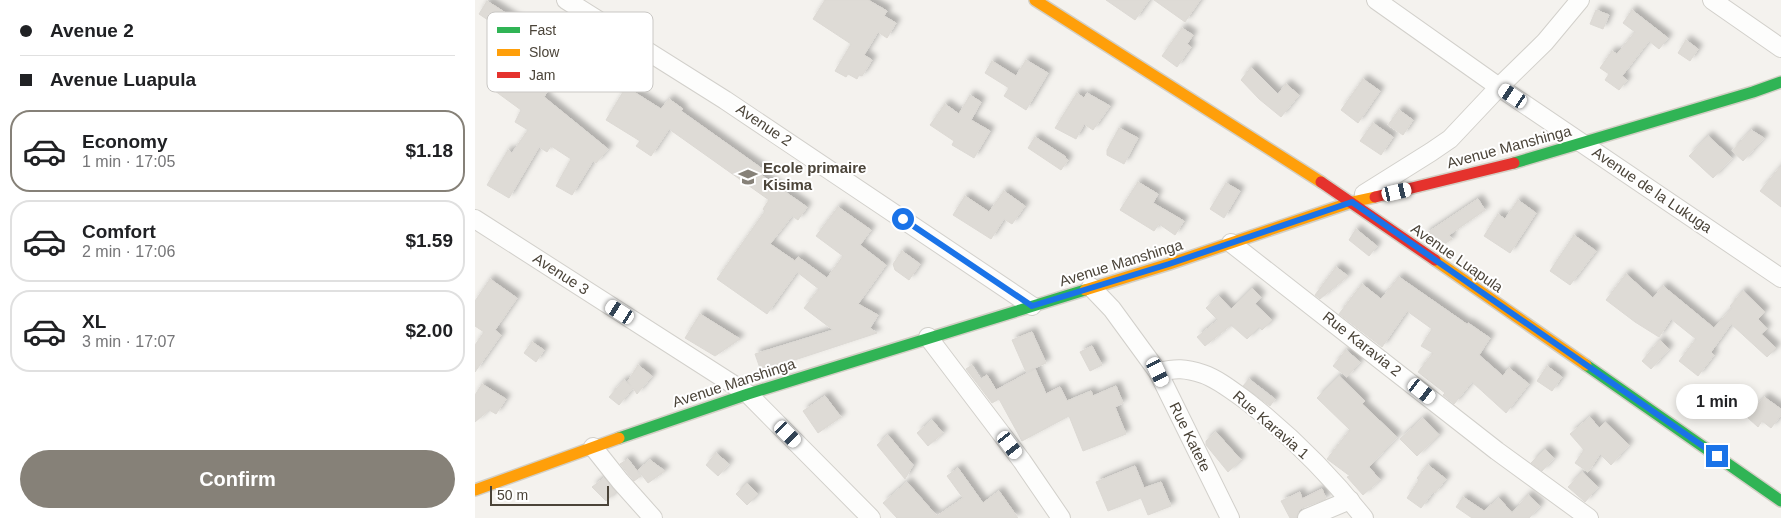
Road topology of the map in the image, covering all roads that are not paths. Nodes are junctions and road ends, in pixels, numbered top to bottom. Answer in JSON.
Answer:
{"nodes":[{"id":1,"x":566,"y":0,"type":"edge"},
{"id":2,"x":1035,"y":0,"type":"edge"},
{"id":3,"x":1376,"y":0,"type":"edge"},
{"id":4,"x":1579,"y":0,"type":"edge"},
{"id":5,"x":1711,"y":0,"type":"edge"},
{"id":6,"x":585,"y":12,"type":"edge"},
{"id":7,"x":1781,"y":48,"type":"edge"},
{"id":8,"x":653,"y":55,"type":"edge"},
{"id":9,"x":1781,"y":82,"type":"edge"},
{"id":10,"x":1499,"y":86,"type":"junction"},
{"id":11,"x":1582,"y":142,"type":"junction"},
{"id":12,"x":1352,"y":202,"type":"junction"},
{"id":13,"x":475,"y":219,"type":"edge"},
{"id":14,"x":1231,"y":243,"type":"junction"},
{"id":15,"x":1781,"y":278,"type":"edge"},
{"id":16,"x":1091,"y":287,"type":"junction"},
{"id":17,"x":1032,"y":306,"type":"junction"},
{"id":18,"x":928,"y":337,"type":"junction"},
{"id":19,"x":1158,"y":372,"type":"junction"},
{"id":20,"x":748,"y":394,"type":"junction"},
{"id":21,"x":593,"y":446,"type":"junction"},
{"id":22,"x":475,"y":490,"type":"edge"},
{"id":23,"x":1350,"y":500,"type":"junction"},
{"id":24,"x":1781,"y":501,"type":"edge"},
{"id":25,"x":653,"y":518,"type":"edge"},
{"id":26,"x":871,"y":518,"type":"edge"},
{"id":27,"x":1061,"y":518,"type":"edge"},
{"id":28,"x":1230,"y":518,"type":"edge"},
{"id":29,"x":1307,"y":518,"type":"edge"},
{"id":30,"x":1364,"y":518,"type":"edge"},
{"id":31,"x":1589,"y":518,"type":"edge"}],
"edges":[{"from":1,"to":6,"type":"street","name":"Avenue 2"},
{"from":2,"to":12,"type":"street","name":"Avenue Luapula"},
{"from":3,"to":10,"type":"street","name":"Avenue de la Lukuga"},
{"from":4,"to":10,"type":"street"},
{"from":5,"to":7,"type":"street"},
{"from":8,"to":17,"type":"street","name":"Avenue 2"},
{"from":9,"to":11,"type":"street","name":"Avenue Manshinga"},
{"from":10,"to":11,"type":"street","name":"Avenue de la Lukuga"},
{"from":10,"to":12,"type":"street"},
{"from":11,"to":12,"type":"street","name":"Avenue Manshinga"},
{"from":11,"to":15,"type":"street","name":"Avenue de la Lukuga"},
{"from":12,"to":14,"type":"street","name":"Avenue Manshinga"},
{"from":12,"to":24,"type":"street","name":"Avenue Luapula"},
{"from":13,"to":20,"type":"street","name":"Avenue 3"},
{"from":14,"to":16,"type":"street","name":"Avenue Manshinga"},
{"from":14,"to":31,"type":"street","name":"Rue Karavia 2"},
{"from":16,"to":17,"type":"street","name":"Avenue Manshinga"},
{"from":16,"to":19,"type":"street","name":"Rue Katete"},
{"from":17,"to":18,"type":"street","name":"Avenue Manshinga"},
{"from":18,"to":20,"type":"street","name":"Avenue Manshinga"},
{"from":18,"to":27,"type":"street"},
{"from":19,"to":23,"type":"street","name":"Rue Karavia 1"},
{"from":19,"to":28,"type":"street","name":"Rue Katete"},
{"from":20,"to":21,"type":"street","name":"Avenue Manshinga"},
{"from":20,"to":26,"type":"street","name":"Avenue 3"},
{"from":21,"to":22,"type":"street","name":"Avenue Manshinga"},
{"from":21,"to":25,"type":"street"},
{"from":23,"to":29,"type":"street"},
{"from":23,"to":30,"type":"street","name":"Rue Karavia 1"}]}
